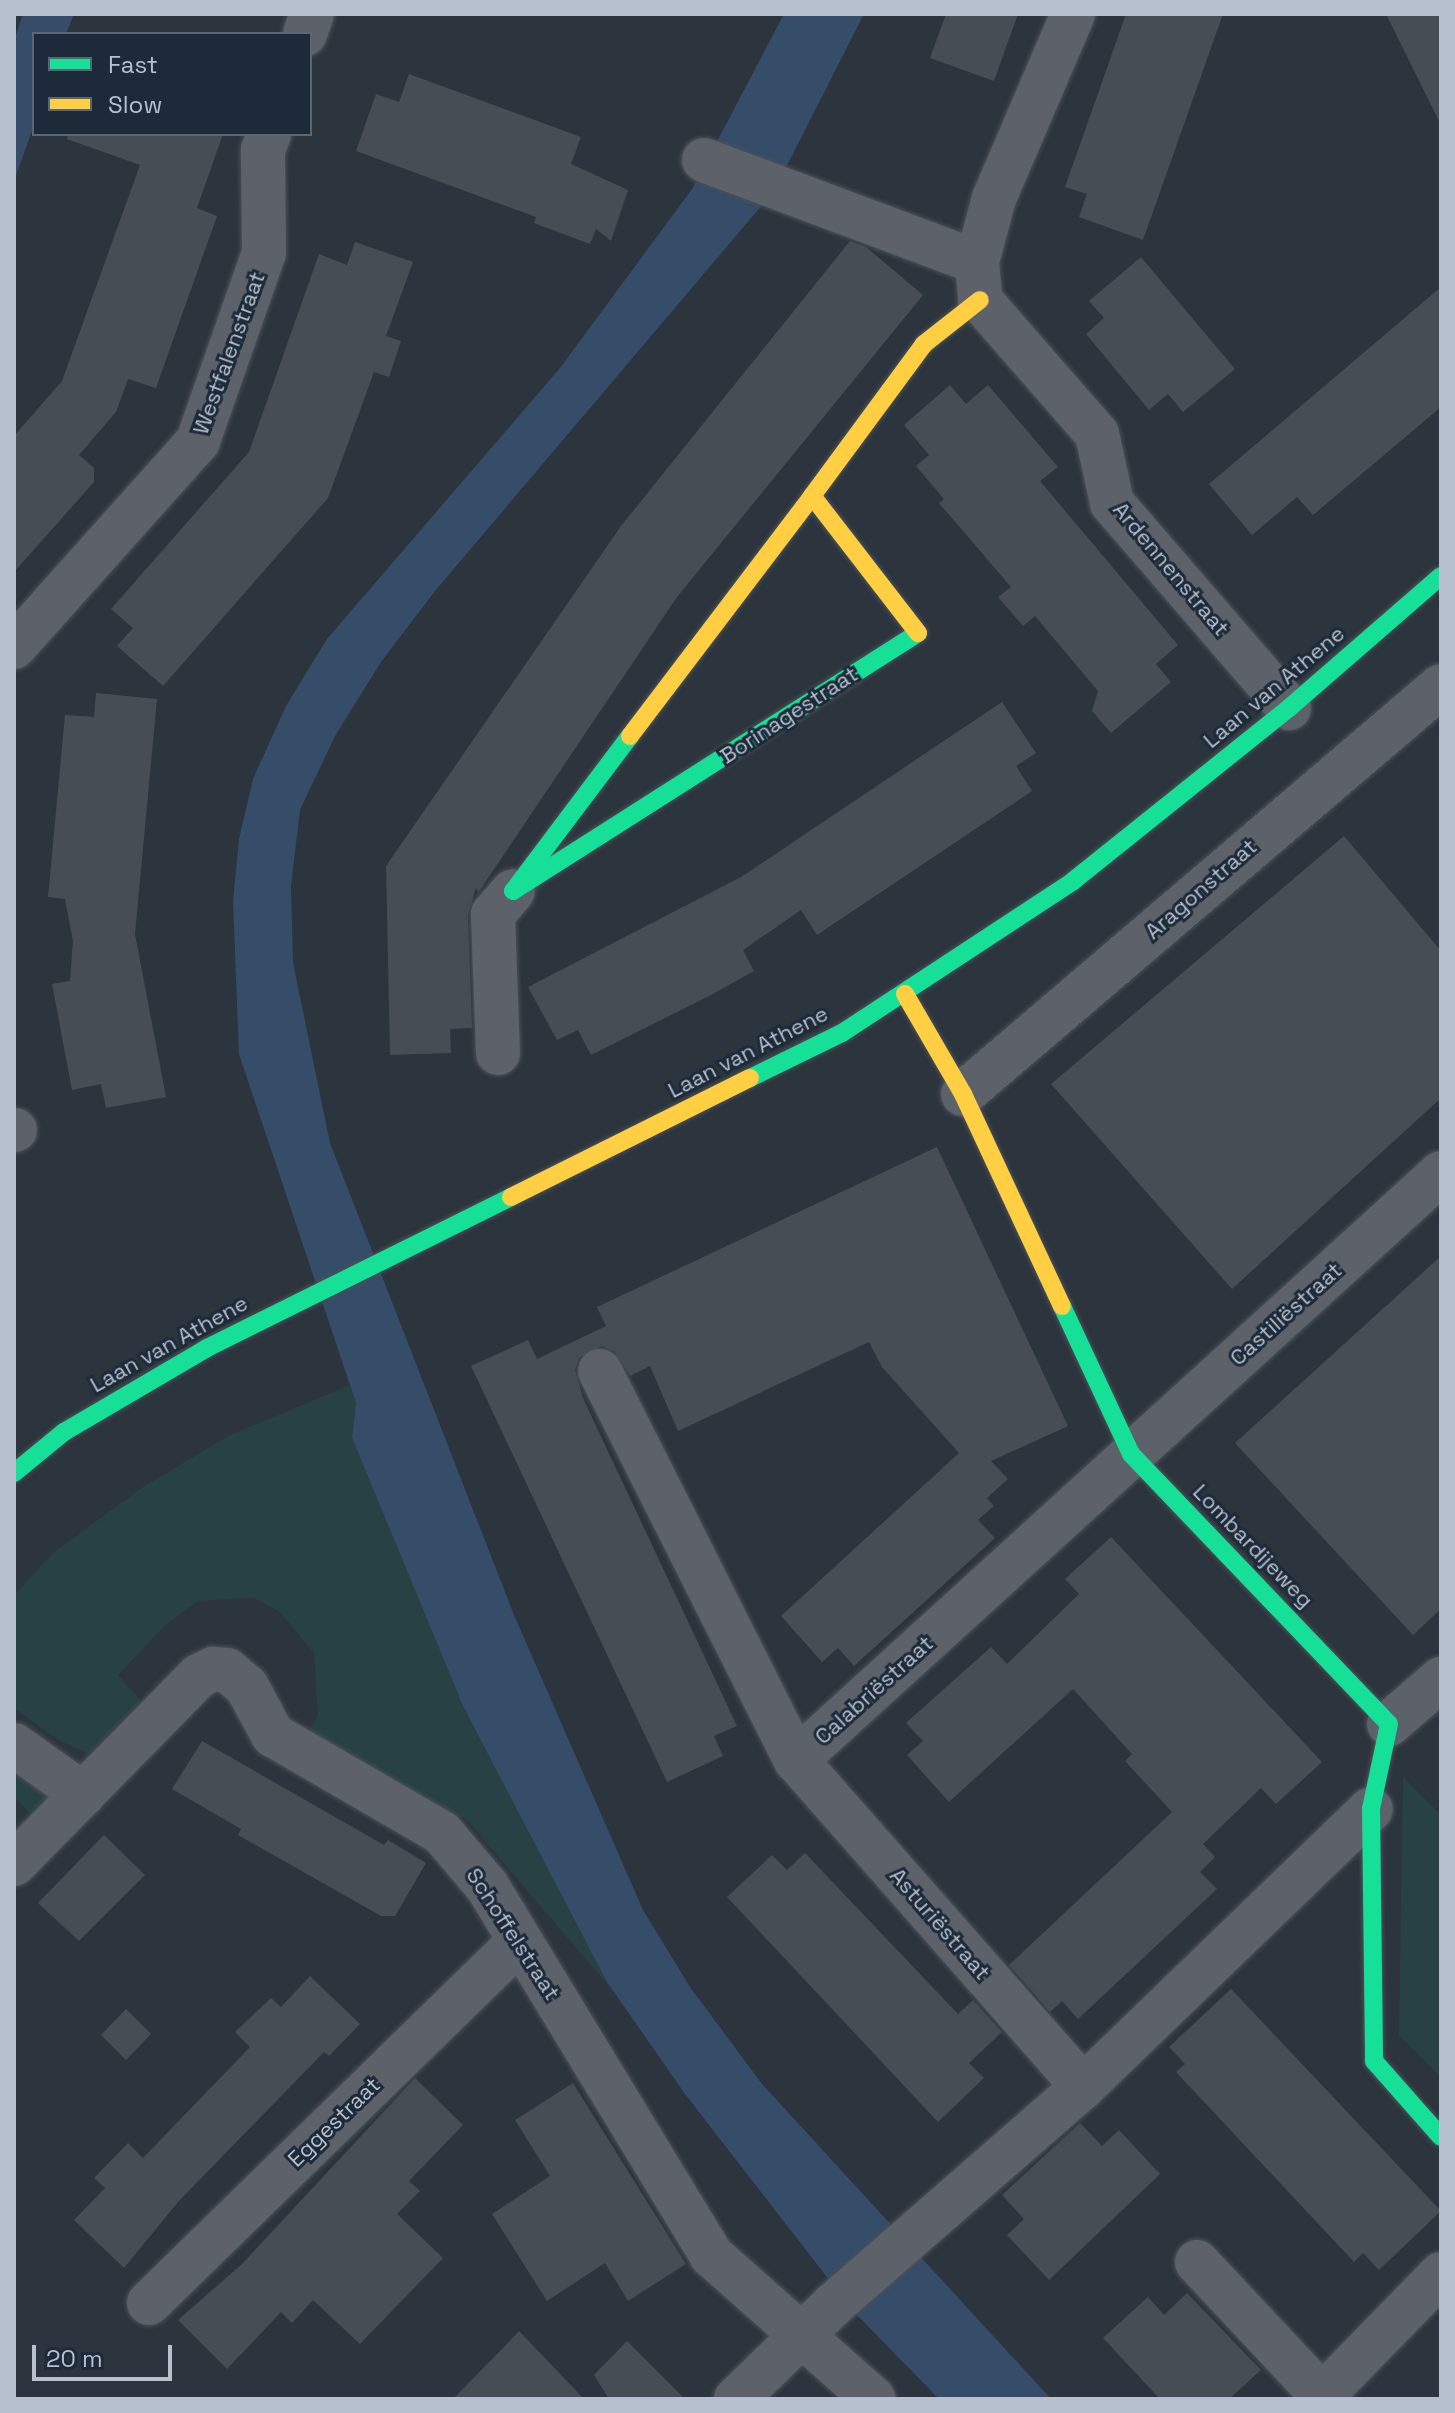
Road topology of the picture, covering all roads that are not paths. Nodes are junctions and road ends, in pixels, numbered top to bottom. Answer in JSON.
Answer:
{"nodes":[{"id":1,"x":1073,"y":14,"type":"edge"},
{"id":2,"x":268,"y":136,"type":"edge"},
{"id":3,"x":704,"y":160,"type":"dead end"},
{"id":4,"x":978,"y":281,"type":"junction"},
{"id":5,"x":812,"y":496,"type":"junction"},
{"id":6,"x":1441,"y":576,"type":"edge"},
{"id":7,"x":14,"y":647,"type":"edge"},
{"id":8,"x":1441,"y":686,"type":"edge"},
{"id":9,"x":1289,"y":708,"type":"junction"},
{"id":10,"x":513,"y":891,"type":"junction"},
{"id":11,"x":905,"y":994,"type":"junction"},
{"id":12,"x":498,"y":1053,"type":"dead end"},
{"id":13,"x":963,"y":1094,"type":"junction"},
{"id":14,"x":1441,"y":1173,"type":"edge"},
{"id":15,"x":600,"y":1371,"type":"dead end"},
{"id":16,"x":1131,"y":1454,"type":"junction"},
{"id":17,"x":14,"y":1473,"type":"edge"},
{"id":18,"x":1441,"y":1679,"type":"edge"},
{"id":19,"x":1389,"y":1724,"type":"junction"},
{"id":20,"x":14,"y":1745,"type":"edge"},
{"id":21,"x":796,"y":1760,"type":"junction"},
{"id":22,"x":83,"y":1794,"type":"junction"},
{"id":23,"x":1371,"y":1809,"type":"junction"},
{"id":24,"x":14,"y":1864,"type":"edge"},
{"id":25,"x":520,"y":1941,"type":"junction"},
{"id":26,"x":1083,"y":2087,"type":"junction"},
{"id":27,"x":1441,"y":2137,"type":"edge"},
{"id":28,"x":1197,"y":2262,"type":"dead end"},
{"id":29,"x":1441,"y":2274,"type":"edge"},
{"id":30,"x":149,"y":2303,"type":"dead end"},
{"id":31,"x":800,"y":2336,"type":"junction"},
{"id":32,"x":1324,"y":2398,"type":"edge"},
{"id":33,"x":736,"y":2399,"type":"edge"},
{"id":34,"x":874,"y":2399,"type":"edge"}],
"edges":[{"from":1,"to":4,"type":"street"},
{"from":2,"to":7,"type":"street","name":"Westfalenstraat"},
{"from":3,"to":4,"type":"street","name":"Ardennenstraat"},
{"from":4,"to":5,"type":"street","name":"Borinagestraat"},
{"from":4,"to":9,"type":"street","name":"Ardennenstraat"},
{"from":5,"to":10,"type":"street","name":"Borinagestraat"},
{"from":5,"to":10,"type":"street","name":"Borinagestraat"},
{"from":6,"to":9,"type":"street","name":"Laan van Athene"},
{"from":8,"to":13,"type":"street","name":"Aragonstraat"},
{"from":9,"to":11,"type":"street","name":"Laan van Athene"},
{"from":10,"to":12,"type":"street","name":"Borinagestraat"},
{"from":11,"to":13,"type":"street","name":"Lombardijeweg"},
{"from":11,"to":17,"type":"street","name":"Laan van Athene"},
{"from":13,"to":16,"type":"street","name":"Lombardijeweg"},
{"from":14,"to":16,"type":"street","name":"Castiliëstraat"},
{"from":15,"to":21,"type":"street","name":"Calabriëstraat"},
{"from":16,"to":19,"type":"street","name":"Lombardijeweg"},
{"from":16,"to":21,"type":"street","name":"Calabriëstraat"},
{"from":18,"to":19,"type":"street"},
{"from":19,"to":23,"type":"street"},
{"from":20,"to":22,"type":"street"},
{"from":21,"to":26,"type":"street","name":"Asturiëstraat"},
{"from":22,"to":24,"type":"street","name":"Schoffelstraat"},
{"from":22,"to":25,"type":"street","name":"Schoffelstraat"},
{"from":23,"to":26,"type":"street"},
{"from":23,"to":27,"type":"street"},
{"from":25,"to":30,"type":"street","name":"Eggestraat"},
{"from":25,"to":31,"type":"street","name":"Schoffelstraat"},
{"from":26,"to":31,"type":"street"},
{"from":28,"to":32,"type":"street"},
{"from":29,"to":32,"type":"street"},
{"from":31,"to":33,"type":"street"},
{"from":31,"to":34,"type":"street","name":"Schoffelstraat"}]}
